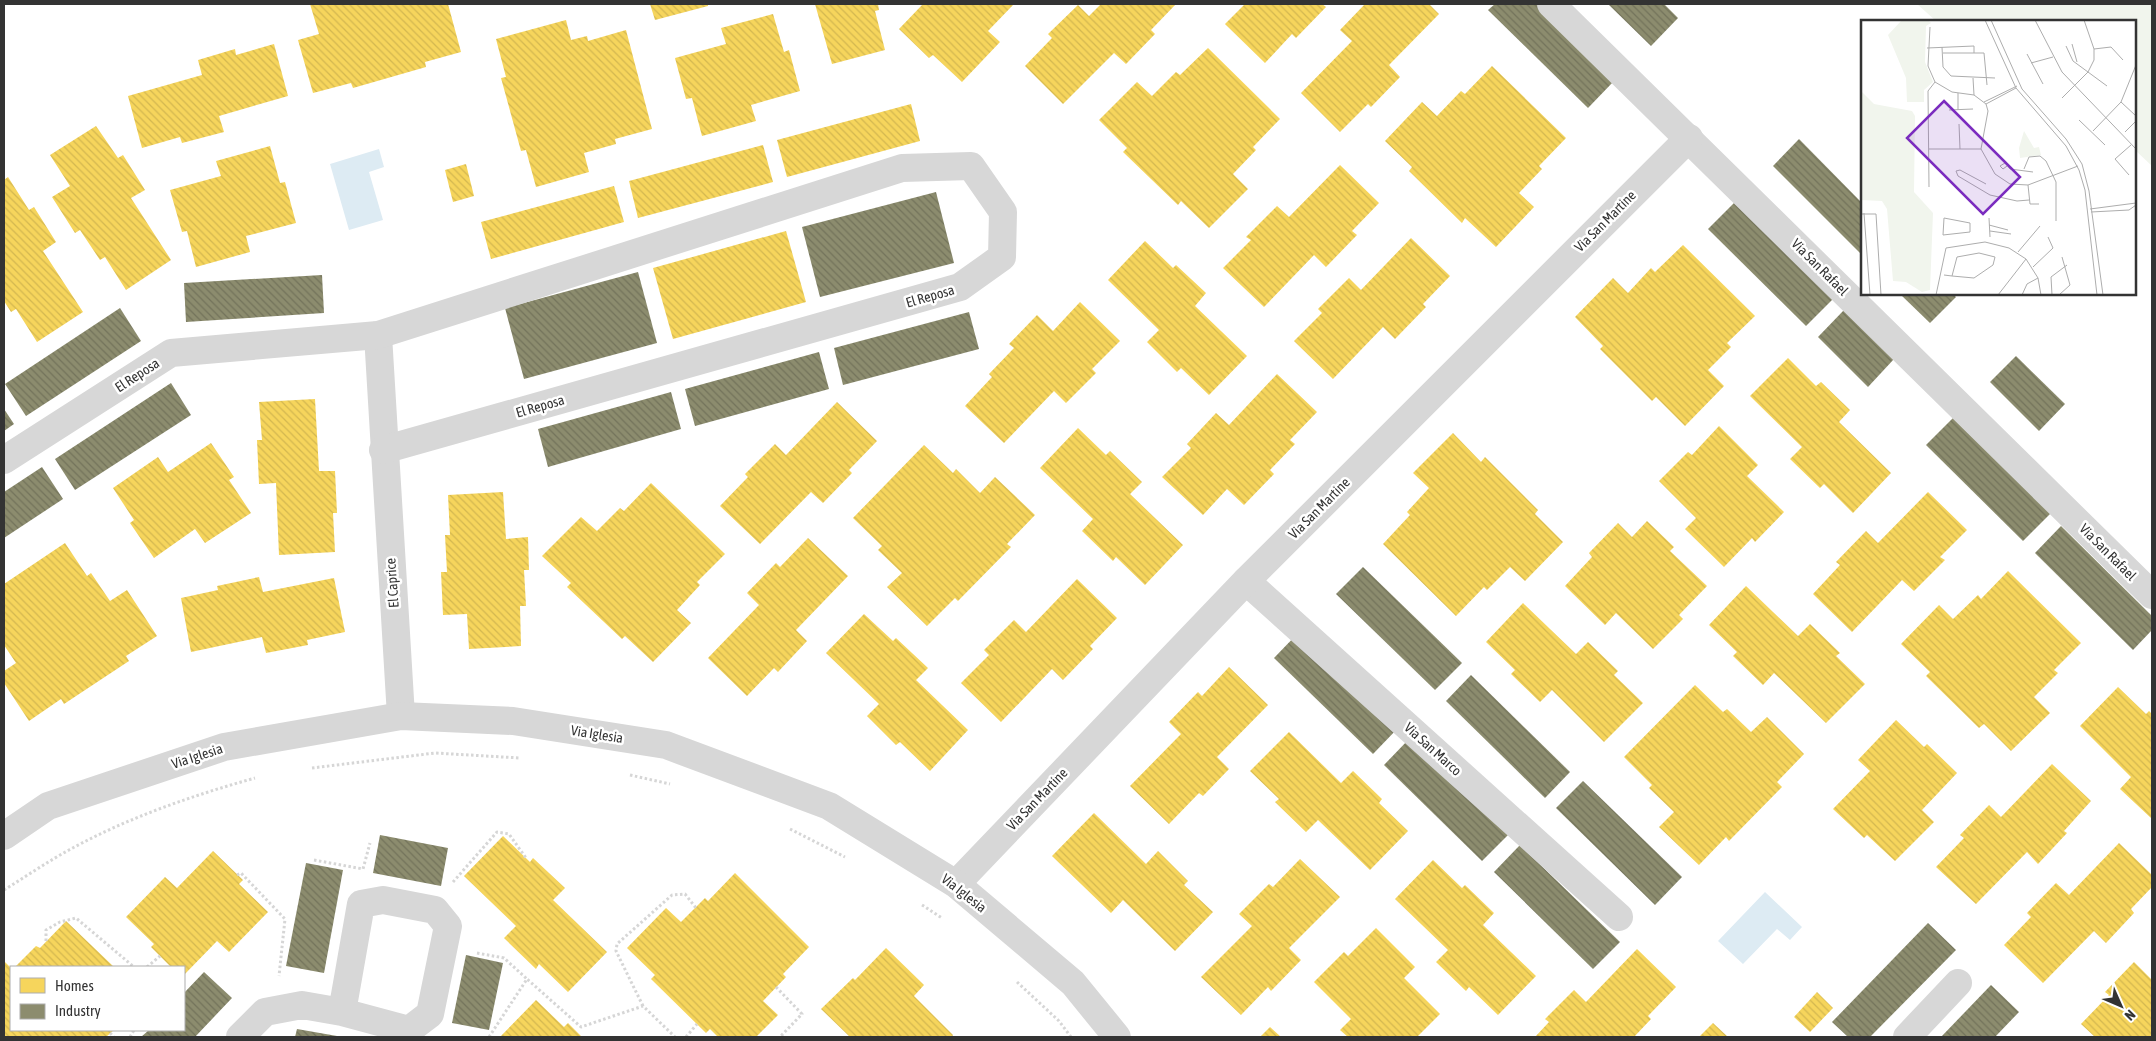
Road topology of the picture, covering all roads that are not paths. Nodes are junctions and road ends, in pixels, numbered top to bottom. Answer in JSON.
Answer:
{"nodes":[{"id":1,"x":1551,"y":4,"type":"edge"},
{"id":2,"x":1689,"y":138,"type":"junction"},
{"id":3,"x":378,"y":335,"type":"junction"},
{"id":4,"x":383,"y":450,"type":"junction"},
{"id":5,"x":4,"y":460,"type":"edge"},
{"id":6,"x":1246,"y":580,"type":"junction"},
{"id":7,"x":2152,"y":595,"type":"edge"},
{"id":8,"x":401,"y":716,"type":"junction"},
{"id":9,"x":4,"y":836,"type":"edge"},
{"id":10,"x":956,"y":884,"type":"junction"},
{"id":11,"x":1619,"y":917,"type":"dead end"},
{"id":12,"x":1958,"y":983,"type":"dead end"},
{"id":13,"x":342,"y":1012,"type":"junction"},
{"id":14,"x":240,"y":1037,"type":"edge"},
{"id":15,"x":1117,"y":1037,"type":"edge"},
{"id":16,"x":1907,"y":1037,"type":"edge"}],
"edges":[{"from":1,"to":2,"type":"street","name":"Via San Rafael"},
{"from":2,"to":6,"type":"street","name":"Via San Martine"},
{"from":2,"to":7,"type":"street","name":"Via San Rafael"},
{"from":3,"to":4,"type":"street"},
{"from":3,"to":4,"type":"street","name":"El Reposa"},
{"from":3,"to":5,"type":"street","name":"El Reposa"},
{"from":4,"to":8,"type":"street","name":"El Caprice"},
{"from":6,"to":10,"type":"street","name":"Via San Martine"},
{"from":6,"to":11,"type":"street","name":"Via San Marco"},
{"from":8,"to":9,"type":"street","name":"Via Iglesia"},
{"from":8,"to":10,"type":"street","name":"Via Iglesia"},
{"from":10,"to":15,"type":"street","name":"Via Iglesia"},
{"from":12,"to":16,"type":"street"},
{"from":13,"to":13,"type":"street"},
{"from":13,"to":14,"type":"street"}]}
